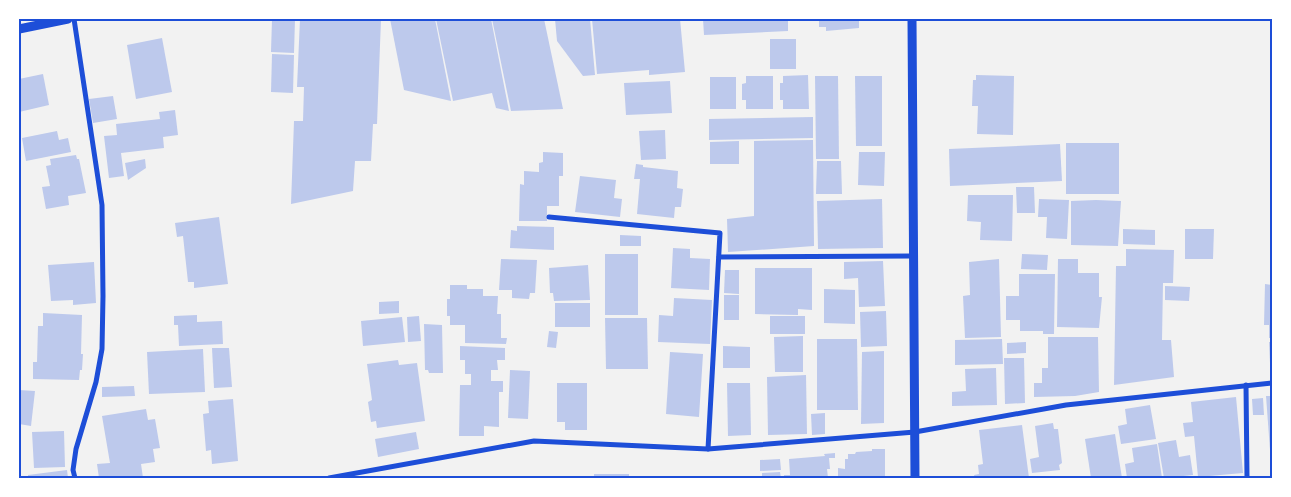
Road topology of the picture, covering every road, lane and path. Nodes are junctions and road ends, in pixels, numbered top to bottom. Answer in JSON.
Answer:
{"nodes":[{"id":1,"x":68,"y":19,"type":"edge"},
{"id":2,"x":74,"y":19,"type":"edge"},
{"id":3,"x":912,"y":19,"type":"edge"},
{"id":4,"x":19,"y":29,"type":"edge"},
{"id":5,"x":549,"y":217,"type":"dead end"},
{"id":6,"x":912,"y":256,"type":"junction"},
{"id":7,"x":719,"y":257,"type":"junction"},
{"id":8,"x":1272,"y":383,"type":"edge"},
{"id":9,"x":1246,"y":385,"type":"junction"},
{"id":10,"x":915,"y":432,"type":"junction"},
{"id":11,"x":708,"y":449,"type":"junction"},
{"id":12,"x":75,"y":478,"type":"edge"},
{"id":13,"x":330,"y":478,"type":"edge"},
{"id":14,"x":915,"y":478,"type":"edge"},
{"id":15,"x":1247,"y":478,"type":"edge"}],
"edges":[{"from":1,"to":4,"type":"street"},
{"from":2,"to":12,"type":"street"},
{"from":3,"to":6,"type":"street"},
{"from":5,"to":7,"type":"street"},
{"from":6,"to":7,"type":"street"},
{"from":6,"to":10,"type":"street"},
{"from":7,"to":11,"type":"street"},
{"from":8,"to":9,"type":"street"},
{"from":9,"to":10,"type":"street"},
{"from":9,"to":15,"type":"street"},
{"from":10,"to":11,"type":"street"},
{"from":10,"to":14,"type":"street"},
{"from":11,"to":13,"type":"street"}]}
